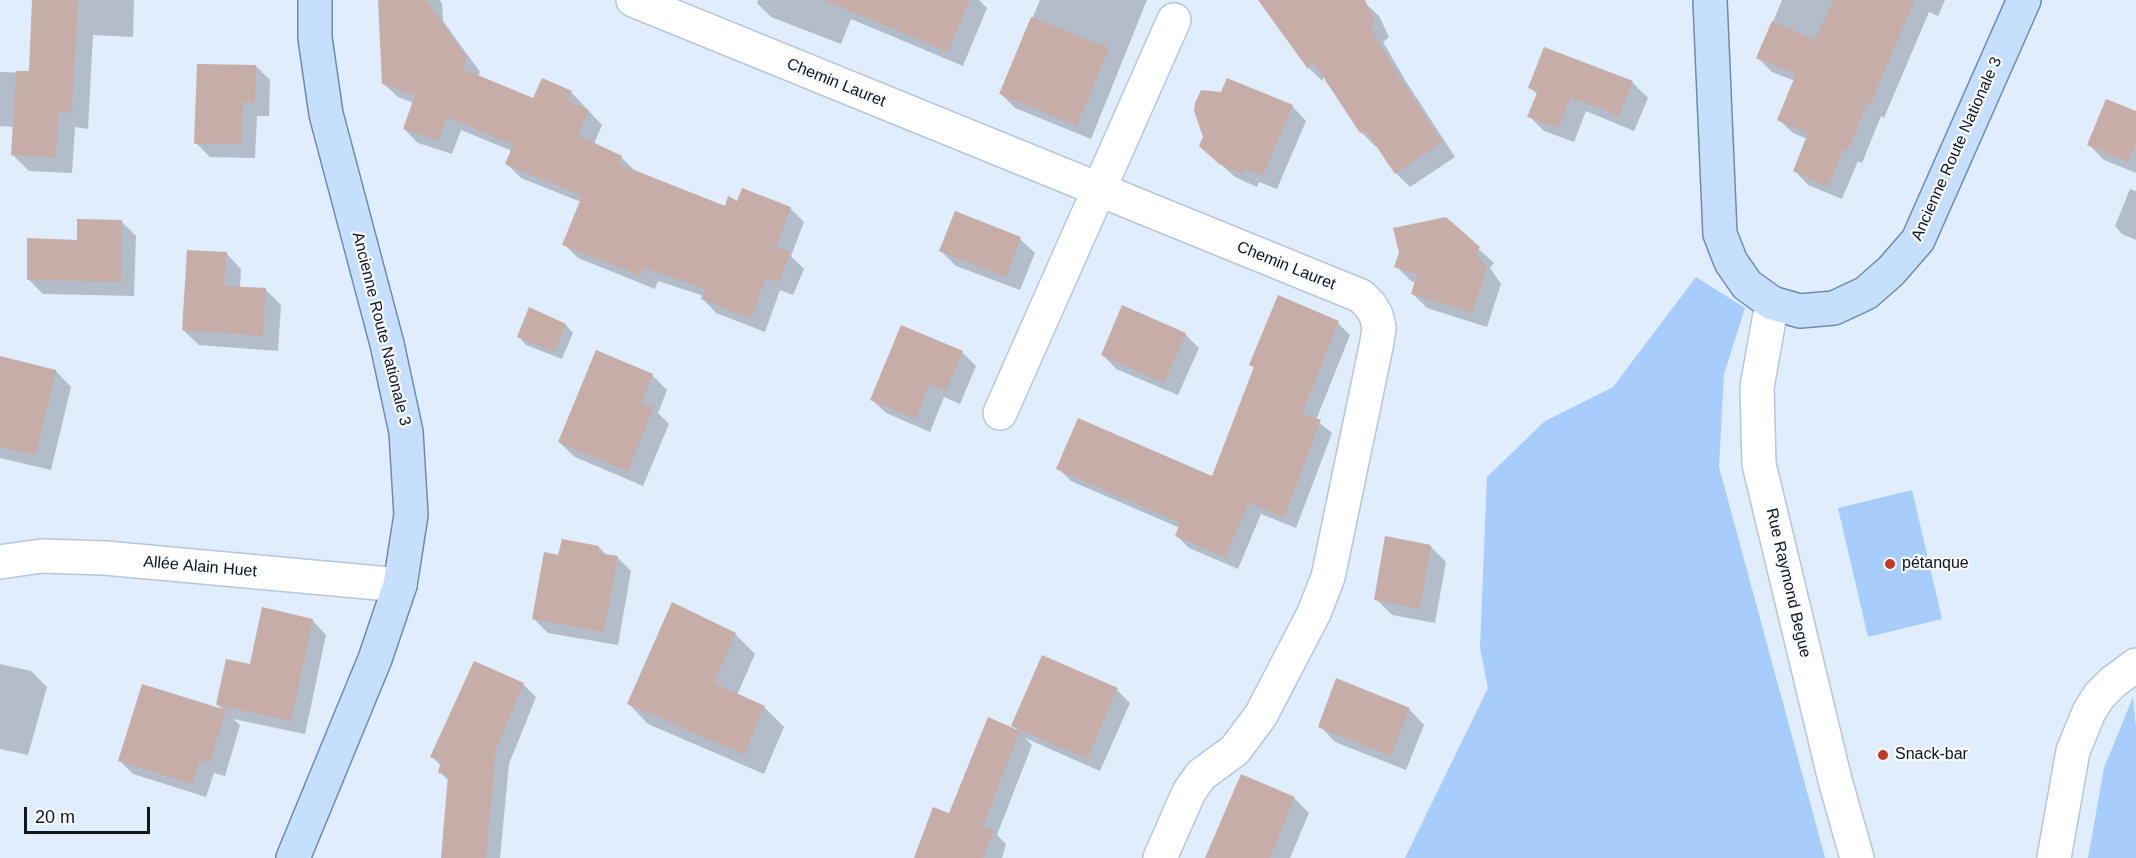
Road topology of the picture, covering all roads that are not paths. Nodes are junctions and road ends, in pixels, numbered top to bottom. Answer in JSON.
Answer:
{"nodes":[{"id":1,"x":315,"y":0,"type":"edge"},
{"id":2,"x":633,"y":0,"type":"edge"},
{"id":3,"x":1710,"y":0,"type":"edge"},
{"id":4,"x":2024,"y":0,"type":"edge"},
{"id":5,"x":1174,"y":20,"type":"dead end"},
{"id":6,"x":1099,"y":190,"type":"junction"},
{"id":7,"x":1772,"y":303,"type":"junction"},
{"id":8,"x":1000,"y":413,"type":"dead end"},
{"id":9,"x":0,"y":562,"type":"edge"},
{"id":10,"x":400,"y":585,"type":"junction"},
{"id":11,"x":2136,"y":665,"type":"edge"},
{"id":12,"x":293,"y":858,"type":"edge"},
{"id":13,"x":1160,"y":858,"type":"edge"},
{"id":14,"x":1857,"y":858,"type":"edge"},
{"id":15,"x":2054,"y":858,"type":"edge"}],
"edges":[{"from":1,"to":10,"type":"main road","name":"Ancienne Route Nationale 3"},
{"from":2,"to":6,"type":"street","name":"Chemin Lauret"},
{"from":3,"to":7,"type":"main road","name":"Ancienne Route Nationale 3"},
{"from":4,"to":7,"type":"main road","name":"Ancienne Route Nationale 3"},
{"from":5,"to":6,"type":"street"},
{"from":6,"to":8,"type":"street"},
{"from":6,"to":13,"type":"street","name":"Chemin Lauret"},
{"from":7,"to":14,"type":"street","name":"Rue Raymond Begue"},
{"from":9,"to":10,"type":"street","name":"Allée Alain Huet"},
{"from":10,"to":12,"type":"main road","name":"Ancienne Route Nationale 3"},
{"from":11,"to":15,"type":"street"}]}
